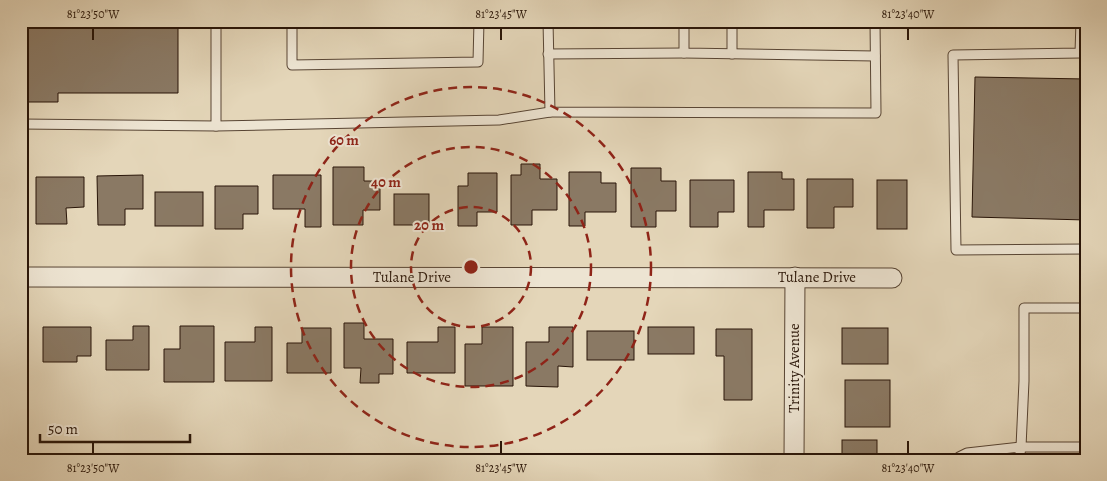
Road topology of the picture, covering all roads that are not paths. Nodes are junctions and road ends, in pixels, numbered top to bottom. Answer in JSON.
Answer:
{"nodes":[{"id":1,"x":216,"y":21,"type":"edge"},
{"id":2,"x":292,"y":21,"type":"edge"},
{"id":3,"x":479,"y":21,"type":"edge"},
{"id":4,"x":548,"y":21,"type":"edge"},
{"id":5,"x":684,"y":21,"type":"edge"},
{"id":6,"x":732,"y":21,"type":"edge"},
{"id":7,"x":875,"y":21,"type":"edge"},
{"id":8,"x":1081,"y":21,"type":"edge"},
{"id":9,"x":684,"y":53,"type":"junction"},
{"id":10,"x":1083,"y":53,"type":"edge"},
{"id":11,"x":548,"y":54,"type":"junction"},
{"id":12,"x":732,"y":54,"type":"junction"},
{"id":13,"x":875,"y":56,"type":"junction"},
{"id":14,"x":550,"y":112,"type":"junction"},
{"id":15,"x":21,"y":124,"type":"edge"},
{"id":16,"x":216,"y":126,"type":"junction"},
{"id":17,"x":1086,"y":249,"type":"edge"},
{"id":18,"x":21,"y":277,"type":"edge"},
{"id":19,"x":794,"y":277,"type":"junction"},
{"id":20,"x":892,"y":278,"type":"dead end"},
{"id":21,"x":1086,"y":308,"type":"edge"},
{"id":22,"x":1021,"y":447,"type":"junction"},
{"id":23,"x":1086,"y":447,"type":"edge"},
{"id":24,"x":794,"y":460,"type":"edge"},
{"id":25,"x":958,"y":460,"type":"edge"},
{"id":26,"x":1020,"y":460,"type":"edge"}],
"edges":[{"from":1,"to":16,"type":"lane"},
{"from":2,"to":3,"type":"lane"},
{"from":4,"to":11,"type":"lane"},
{"from":5,"to":9,"type":"lane"},
{"from":6,"to":12,"type":"lane"},
{"from":7,"to":13,"type":"lane"},
{"from":8,"to":10,"type":"lane"},
{"from":9,"to":11,"type":"lane"},
{"from":9,"to":12,"type":"lane"},
{"from":10,"to":17,"type":"lane"},
{"from":11,"to":14,"type":"lane"},
{"from":12,"to":13,"type":"lane"},
{"from":13,"to":14,"type":"lane"},
{"from":14,"to":16,"type":"lane"},
{"from":15,"to":16,"type":"lane"},
{"from":18,"to":19,"type":"street","name":"Tulane Drive"},
{"from":19,"to":20,"type":"street","name":"Tulane Drive"},
{"from":19,"to":24,"type":"street","name":"Trinity Avenue"},
{"from":21,"to":22,"type":"lane"},
{"from":22,"to":23,"type":"lane"},
{"from":22,"to":25,"type":"lane"},
{"from":22,"to":26,"type":"lane"}]}
